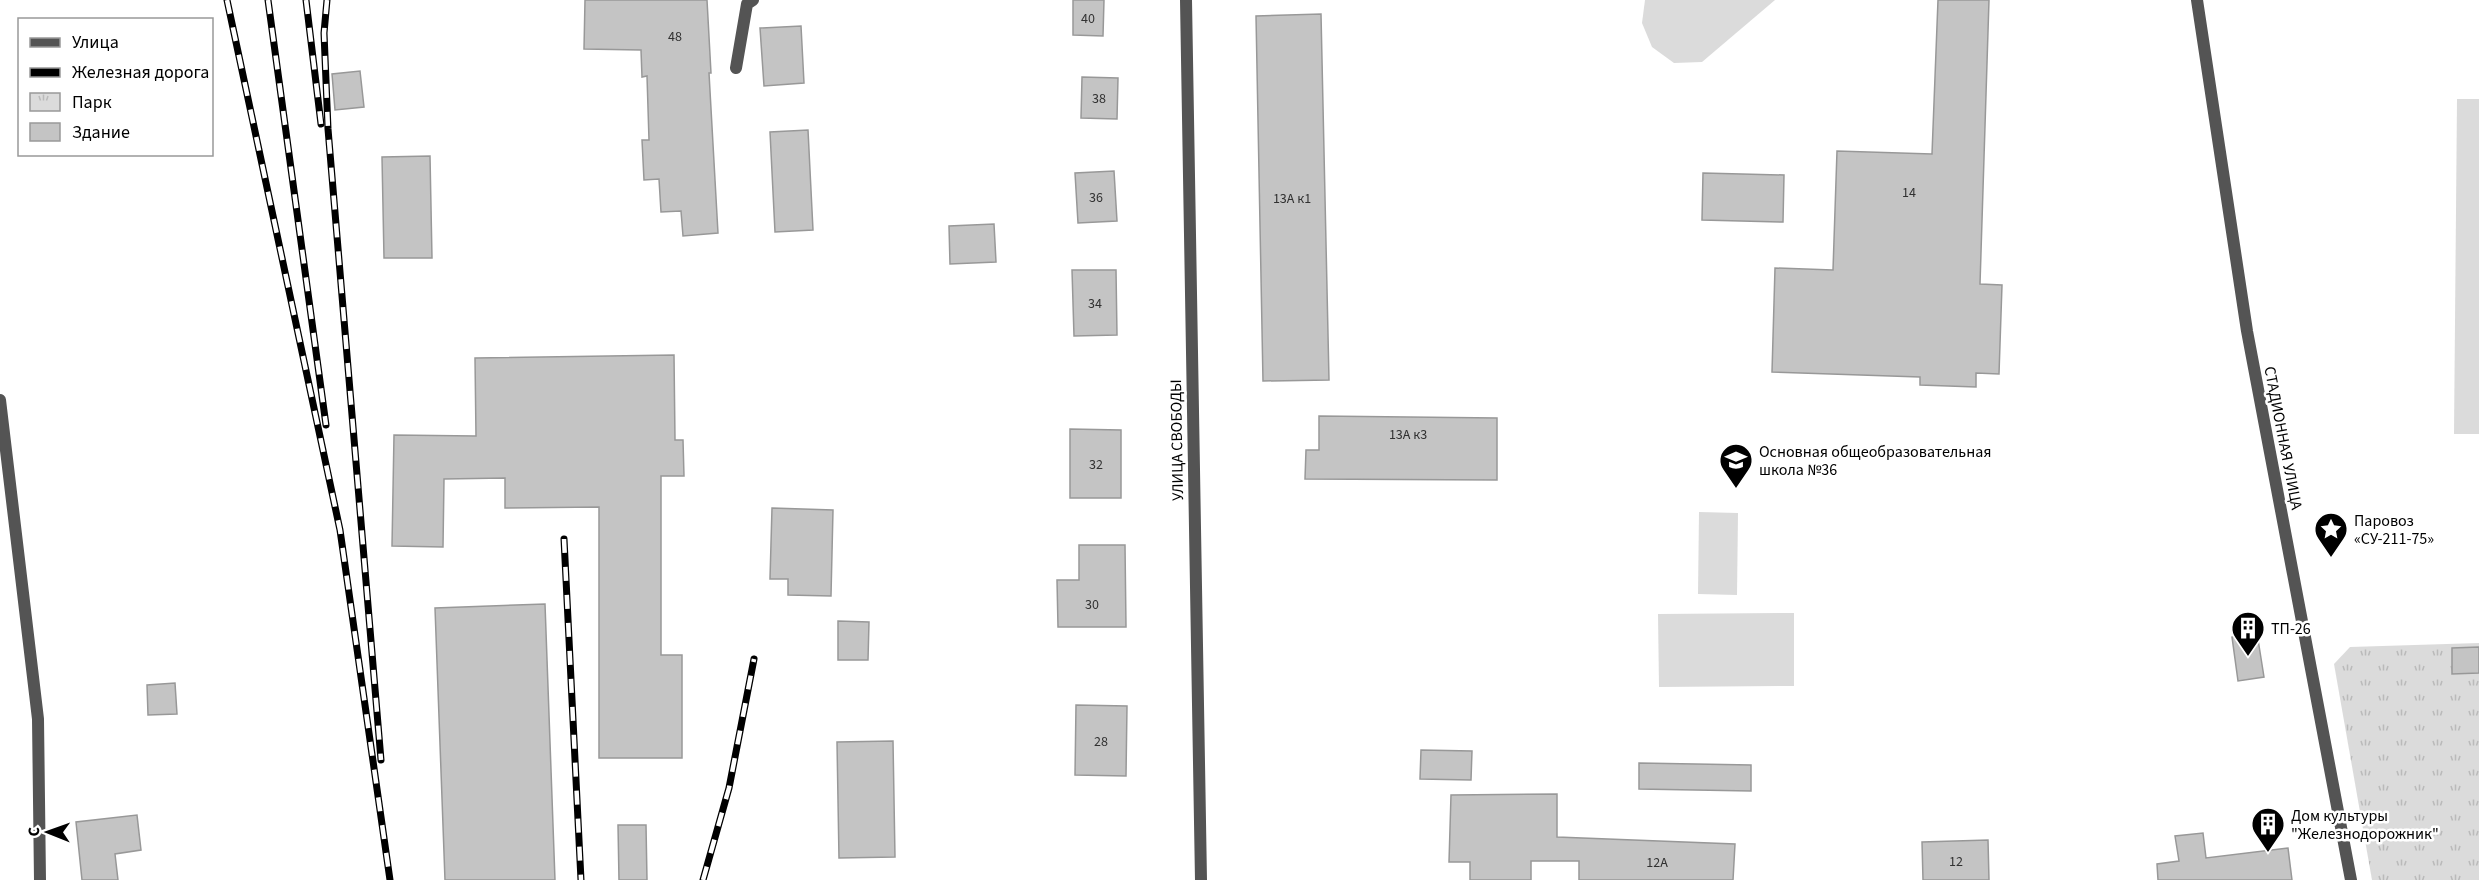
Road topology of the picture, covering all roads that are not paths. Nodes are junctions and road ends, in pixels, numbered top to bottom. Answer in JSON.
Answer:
{"nodes":[{"id":1,"x":753,"y":0,"type":"edge"},
{"id":2,"x":1186,"y":0,"type":"edge"},
{"id":3,"x":2197,"y":0,"type":"edge"},
{"id":4,"x":736,"y":68,"type":"dead end"},
{"id":5,"x":0,"y":400,"type":"edge"},
{"id":6,"x":40,"y":880,"type":"edge"},
{"id":7,"x":1201,"y":880,"type":"edge"},
{"id":8,"x":2351,"y":880,"type":"edge"}],
"edges":[{"from":1,"to":4,"type":"street"},
{"from":2,"to":7,"type":"street","name":"УЛИЦА СВОБОДЫ"},
{"from":3,"to":8,"type":"street","name":"СТАДИОННАЯ УЛИЦА"},
{"from":5,"to":6,"type":"street"}]}
